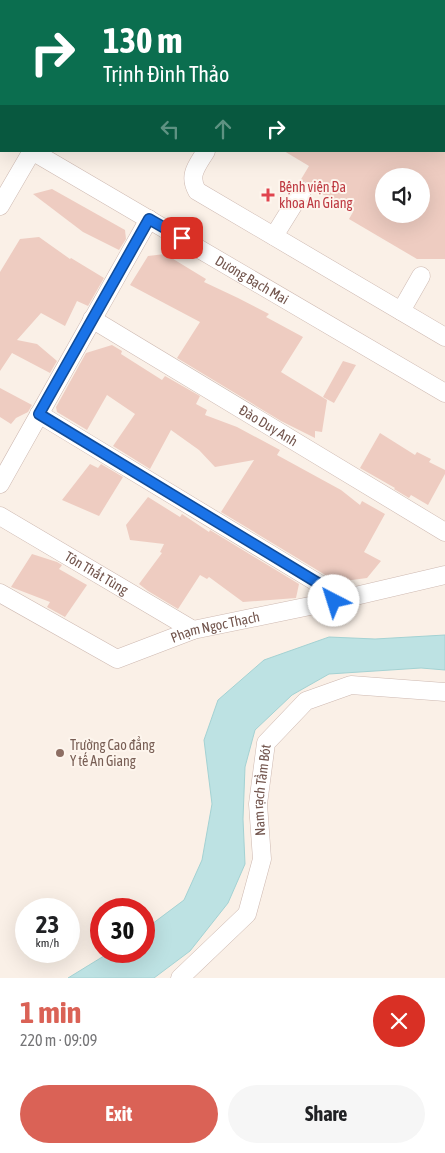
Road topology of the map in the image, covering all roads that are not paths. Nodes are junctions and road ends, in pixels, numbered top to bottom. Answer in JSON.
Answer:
{"nodes":[{"id":1,"x":31,"y":152,"type":"edge"},
{"id":2,"x":34,"y":152,"type":"edge"},
{"id":3,"x":205,"y":152,"type":"edge"},
{"id":4,"x":302,"y":191,"type":"dead end"},
{"id":5,"x":0,"y":206,"type":"edge"},
{"id":6,"x":149,"y":219,"type":"junction"},
{"id":7,"x":274,"y":236,"type":"junction"},
{"id":8,"x":421,"y":276,"type":"dead end"},
{"id":9,"x":401,"y":311,"type":"junction"},
{"id":10,"x":92,"y":319,"type":"junction"},
{"id":11,"x":445,"y":336,"type":"edge"},
{"id":12,"x":445,"y":393,"type":"edge"},
{"id":13,"x":39,"y":414,"type":"junction"},
{"id":14,"x":0,"y":484,"type":"edge"},
{"id":15,"x":0,"y":516,"type":"edge"},
{"id":16,"x":445,"y":532,"type":"edge"},
{"id":17,"x":445,"y":575,"type":"edge"},
{"id":18,"x":0,"y":593,"type":"edge"},
{"id":19,"x":334,"y":601,"type":"junction"},
{"id":20,"x":193,"y":630,"type":"junction"},
{"id":21,"x":445,"y":692,"type":"edge"},
{"id":22,"x":180,"y":978,"type":"edge"}],
"edges":[{"from":1,"to":5,"type":"street"},
{"from":2,"to":6,"type":"street","name":"Dương Bạch Mai"},
{"from":3,"to":7,"type":"street"},
{"from":4,"to":7,"type":"street"},
{"from":6,"to":10,"type":"street"},
{"from":6,"to":12,"type":"street","name":"Dương Bạch Mai"},
{"from":7,"to":9,"type":"street"},
{"from":8,"to":9,"type":"street"},
{"from":9,"to":11,"type":"street"},
{"from":10,"to":13,"type":"street"},
{"from":10,"to":16,"type":"street","name":"Đào Duy Anh"},
{"from":13,"to":14,"type":"street"},
{"from":13,"to":19,"type":"street"},
{"from":15,"to":20,"type":"street","name":"Tôn Thất Tùng"},
{"from":17,"to":19,"type":"street","name":"Phạm Ngọc Thạch"},
{"from":18,"to":20,"type":"street","name":"Phạm Ngọc Thạch"},
{"from":19,"to":20,"type":"street","name":"Phạm Ngọc Thạch"},
{"from":21,"to":22,"type":"street","name":"Nam rạch Tầm Bót"}]}
